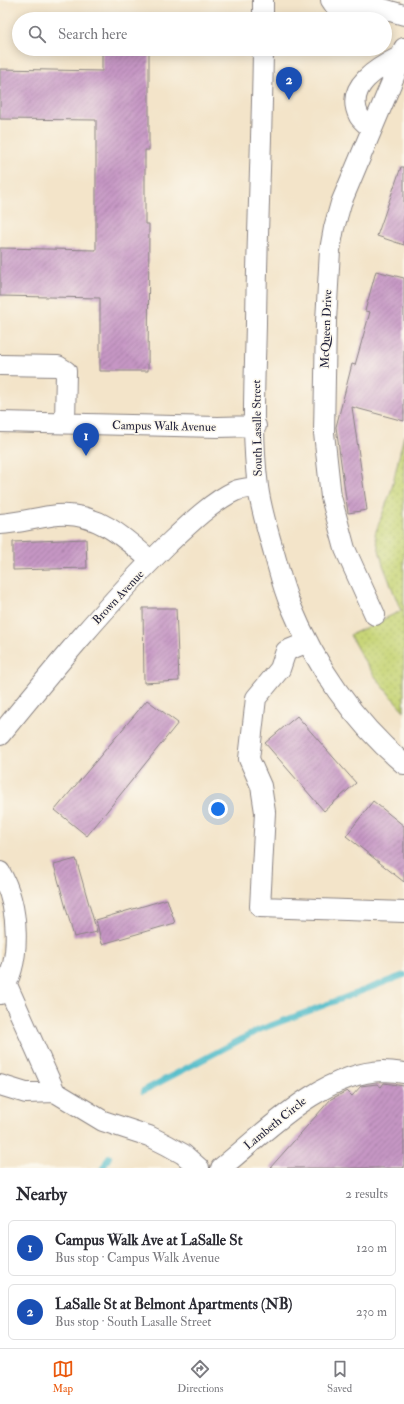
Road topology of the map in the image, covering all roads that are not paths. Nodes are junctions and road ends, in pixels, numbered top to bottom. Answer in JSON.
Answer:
{"nodes":[{"id":1,"x":263,"y":0,"type":"edge"},
{"id":2,"x":331,"y":0,"type":"edge"},
{"id":3,"x":361,"y":1,"type":"edge"},
{"id":4,"x":263,"y":12,"type":"edge"},
{"id":5,"x":342,"y":12,"type":"edge"},
{"id":6,"x":361,"y":12,"type":"edge"},
{"id":7,"x":404,"y":15,"type":"edge"},
{"id":8,"x":403,"y":52,"type":"edge"},
{"id":9,"x":263,"y":56,"type":"edge"},
{"id":10,"x":372,"y":129,"type":"junction"},
{"id":11,"x":0,"y":365,"type":"edge"},
{"id":12,"x":0,"y":422,"type":"edge"},
{"id":13,"x":65,"y":423,"type":"junction"},
{"id":14,"x":256,"y":426,"type":"junction"},
{"id":15,"x":258,"y":487,"type":"junction"},
{"id":16,"x":0,"y":524,"type":"edge"},
{"id":17,"x":151,"y":561,"type":"junction"},
{"id":18,"x":375,"y":615,"type":"dead end"},
{"id":19,"x":308,"y":642,"type":"junction"},
{"id":20,"x":0,"y":735,"type":"edge"},
{"id":21,"x":404,"y":764,"type":"edge"},
{"id":22,"x":0,"y":872,"type":"edge"},
{"id":23,"x":404,"y":912,"type":"edge"},
{"id":24,"x":4,"y":989,"type":"edge"},
{"id":25,"x":404,"y":1073,"type":"edge"},
{"id":26,"x":0,"y":1086,"type":"edge"},
{"id":27,"x":55,"y":1092,"type":"junction"},
{"id":28,"x":199,"y":1168,"type":"edge"},
{"id":29,"x":221,"y":1168,"type":"edge"}],
"edges":[{"from":1,"to":4,"type":"street"},
{"from":2,"to":5,"type":"street"},
{"from":3,"to":6,"type":"street"},
{"from":3,"to":7,"type":"street"},
{"from":8,"to":10,"type":"street","name":"McQueen Drive"},
{"from":8,"to":10,"type":"street"},
{"from":9,"to":14,"type":"street","name":"South Lasalle Street"},
{"from":10,"to":18,"type":"street","name":"McQueen Drive"},
{"from":11,"to":13,"type":"street"},
{"from":12,"to":13,"type":"street","name":"Campus Walk Avenue"},
{"from":13,"to":14,"type":"street","name":"Campus Walk Avenue"},
{"from":14,"to":15,"type":"street","name":"South Lasalle Street"},
{"from":15,"to":17,"type":"street","name":"Brown Avenue"},
{"from":15,"to":19,"type":"street","name":"South Lasalle Street"},
{"from":16,"to":17,"type":"street"},
{"from":17,"to":20,"type":"street","name":"Brown Avenue"},
{"from":19,"to":21,"type":"street","name":"South Lasalle Street"},
{"from":19,"to":23,"type":"street"},
{"from":22,"to":24,"type":"street"},
{"from":24,"to":27,"type":"street"},
{"from":25,"to":29,"type":"street","name":"Lambeth Circle"},
{"from":26,"to":27,"type":"street"},
{"from":27,"to":28,"type":"street"}]}
